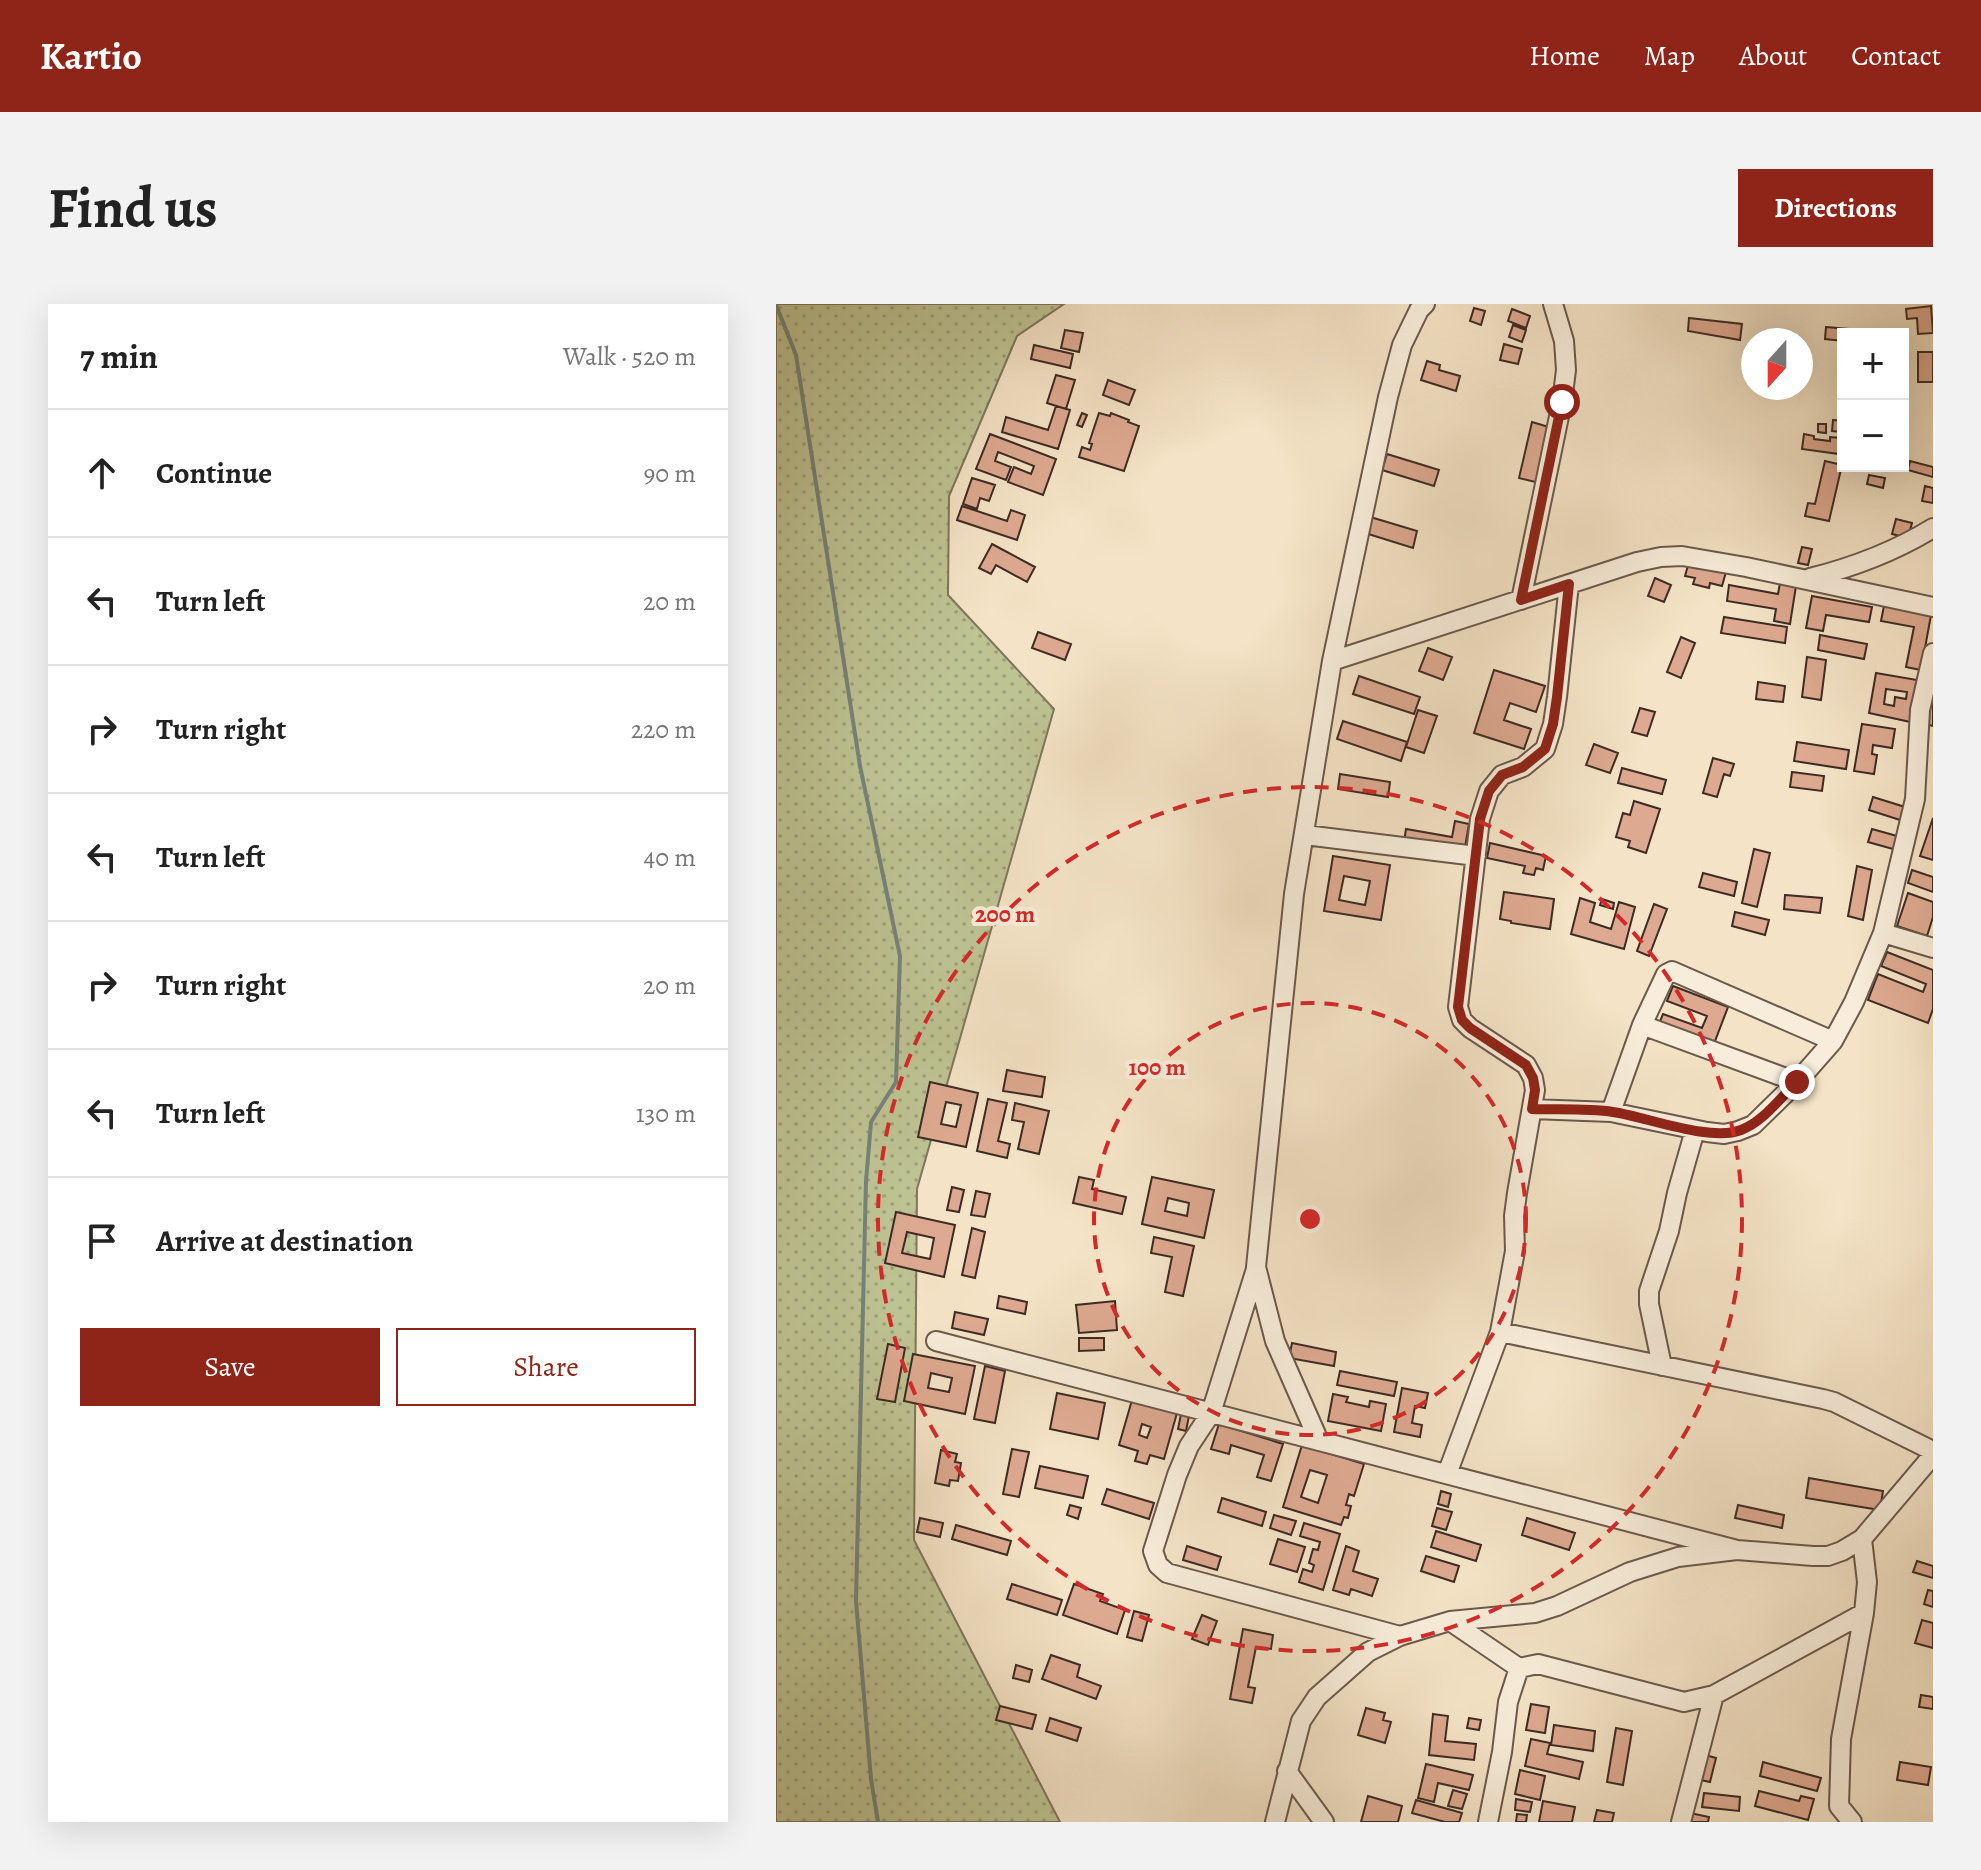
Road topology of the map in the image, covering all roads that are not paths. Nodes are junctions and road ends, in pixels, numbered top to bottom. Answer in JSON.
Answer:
{"nodes":[{"id":1,"x":1425,"y":304,"type":"edge"},
{"id":2,"x":1553,"y":304,"type":"edge"},
{"id":3,"x":1933,"y":528,"type":"edge"},
{"id":4,"x":1805,"y":580,"type":"junction"},
{"id":5,"x":1569,"y":584,"type":"junction"},
{"id":6,"x":1521,"y":600,"type":"junction"},
{"id":7,"x":1933,"y":607,"type":"edge"},
{"id":8,"x":1933,"y":653,"type":"edge"},
{"id":9,"x":1332,"y":661,"type":"junction"},
{"id":10,"x":1305,"y":835,"type":"junction"},
{"id":11,"x":1476,"y":856,"type":"junction"},
{"id":12,"x":1883,"y":933,"type":"junction"},
{"id":13,"x":1933,"y":948,"type":"edge"},
{"id":14,"x":1642,"y":1025,"type":"junction"},
{"id":15,"x":1833,"y":1041,"type":"junction"},
{"id":16,"x":1797,"y":1082,"type":"junction"},
{"id":17,"x":1532,"y":1109,"type":"junction"},
{"id":18,"x":1611,"y":1112,"type":"junction"},
{"id":19,"x":1695,"y":1130,"type":"junction"},
{"id":20,"x":1256,"y":1267,"type":"junction"},
{"id":21,"x":1500,"y":1332,"type":"junction"},
{"id":22,"x":936,"y":1341,"type":"dead end"},
{"id":23,"x":1662,"y":1366,"type":"junction"},
{"id":24,"x":1211,"y":1413,"type":"junction"},
{"id":25,"x":1319,"y":1441,"type":"junction"},
{"id":26,"x":1933,"y":1453,"type":"edge"},
{"id":27,"x":1447,"y":1474,"type":"junction"},
{"id":28,"x":1862,"y":1539,"type":"junction"},
{"id":29,"x":1737,"y":1550,"type":"junction"},
{"id":30,"x":1864,"y":1613,"type":"junction"},
{"id":31,"x":1450,"y":1621,"type":"junction"},
{"id":32,"x":1400,"y":1636,"type":"junction"},
{"id":33,"x":1519,"y":1668,"type":"junction"},
{"id":34,"x":1714,"y":1695,"type":"junction"},
{"id":35,"x":1287,"y":1771,"type":"junction"},
{"id":36,"x":1275,"y":1822,"type":"edge"},
{"id":37,"x":1324,"y":1822,"type":"edge"},
{"id":38,"x":1488,"y":1822,"type":"edge"},
{"id":39,"x":1681,"y":1822,"type":"edge"},
{"id":40,"x":1852,"y":1822,"type":"edge"}],
"edges":[{"from":1,"to":9,"type":"street"},
{"from":2,"to":6,"type":"street"},
{"from":3,"to":4,"type":"street"},
{"from":4,"to":5,"type":"street"},
{"from":4,"to":7,"type":"street"},
{"from":5,"to":6,"type":"street"},
{"from":5,"to":11,"type":"street"},
{"from":6,"to":9,"type":"street"},
{"from":8,"to":12,"type":"street"},
{"from":9,"to":10,"type":"street"},
{"from":10,"to":11,"type":"street"},
{"from":10,"to":20,"type":"street"},
{"from":11,"to":17,"type":"street"},
{"from":12,"to":13,"type":"street"},
{"from":12,"to":15,"type":"street"},
{"from":14,"to":15,"type":"street"},
{"from":14,"to":16,"type":"street"},
{"from":14,"to":18,"type":"street"},
{"from":15,"to":16,"type":"street"},
{"from":16,"to":19,"type":"street"},
{"from":17,"to":18,"type":"street"},
{"from":17,"to":21,"type":"street"},
{"from":18,"to":19,"type":"street"},
{"from":19,"to":23,"type":"street"},
{"from":20,"to":24,"type":"street"},
{"from":20,"to":25,"type":"street"},
{"from":21,"to":23,"type":"street"},
{"from":21,"to":27,"type":"street"},
{"from":22,"to":24,"type":"street"},
{"from":23,"to":26,"type":"street"},
{"from":24,"to":25,"type":"street"},
{"from":24,"to":32,"type":"street"},
{"from":25,"to":27,"type":"street"},
{"from":26,"to":28,"type":"street"},
{"from":27,"to":29,"type":"street"},
{"from":28,"to":29,"type":"street"},
{"from":28,"to":30,"type":"street"},
{"from":29,"to":31,"type":"street"},
{"from":30,"to":34,"type":"street"},
{"from":30,"to":40,"type":"street"},
{"from":31,"to":32,"type":"street"},
{"from":31,"to":33,"type":"street"},
{"from":32,"to":35,"type":"street"},
{"from":33,"to":34,"type":"street"},
{"from":33,"to":38,"type":"street"},
{"from":34,"to":39,"type":"street"},
{"from":35,"to":36,"type":"street"},
{"from":35,"to":37,"type":"street"}]}
